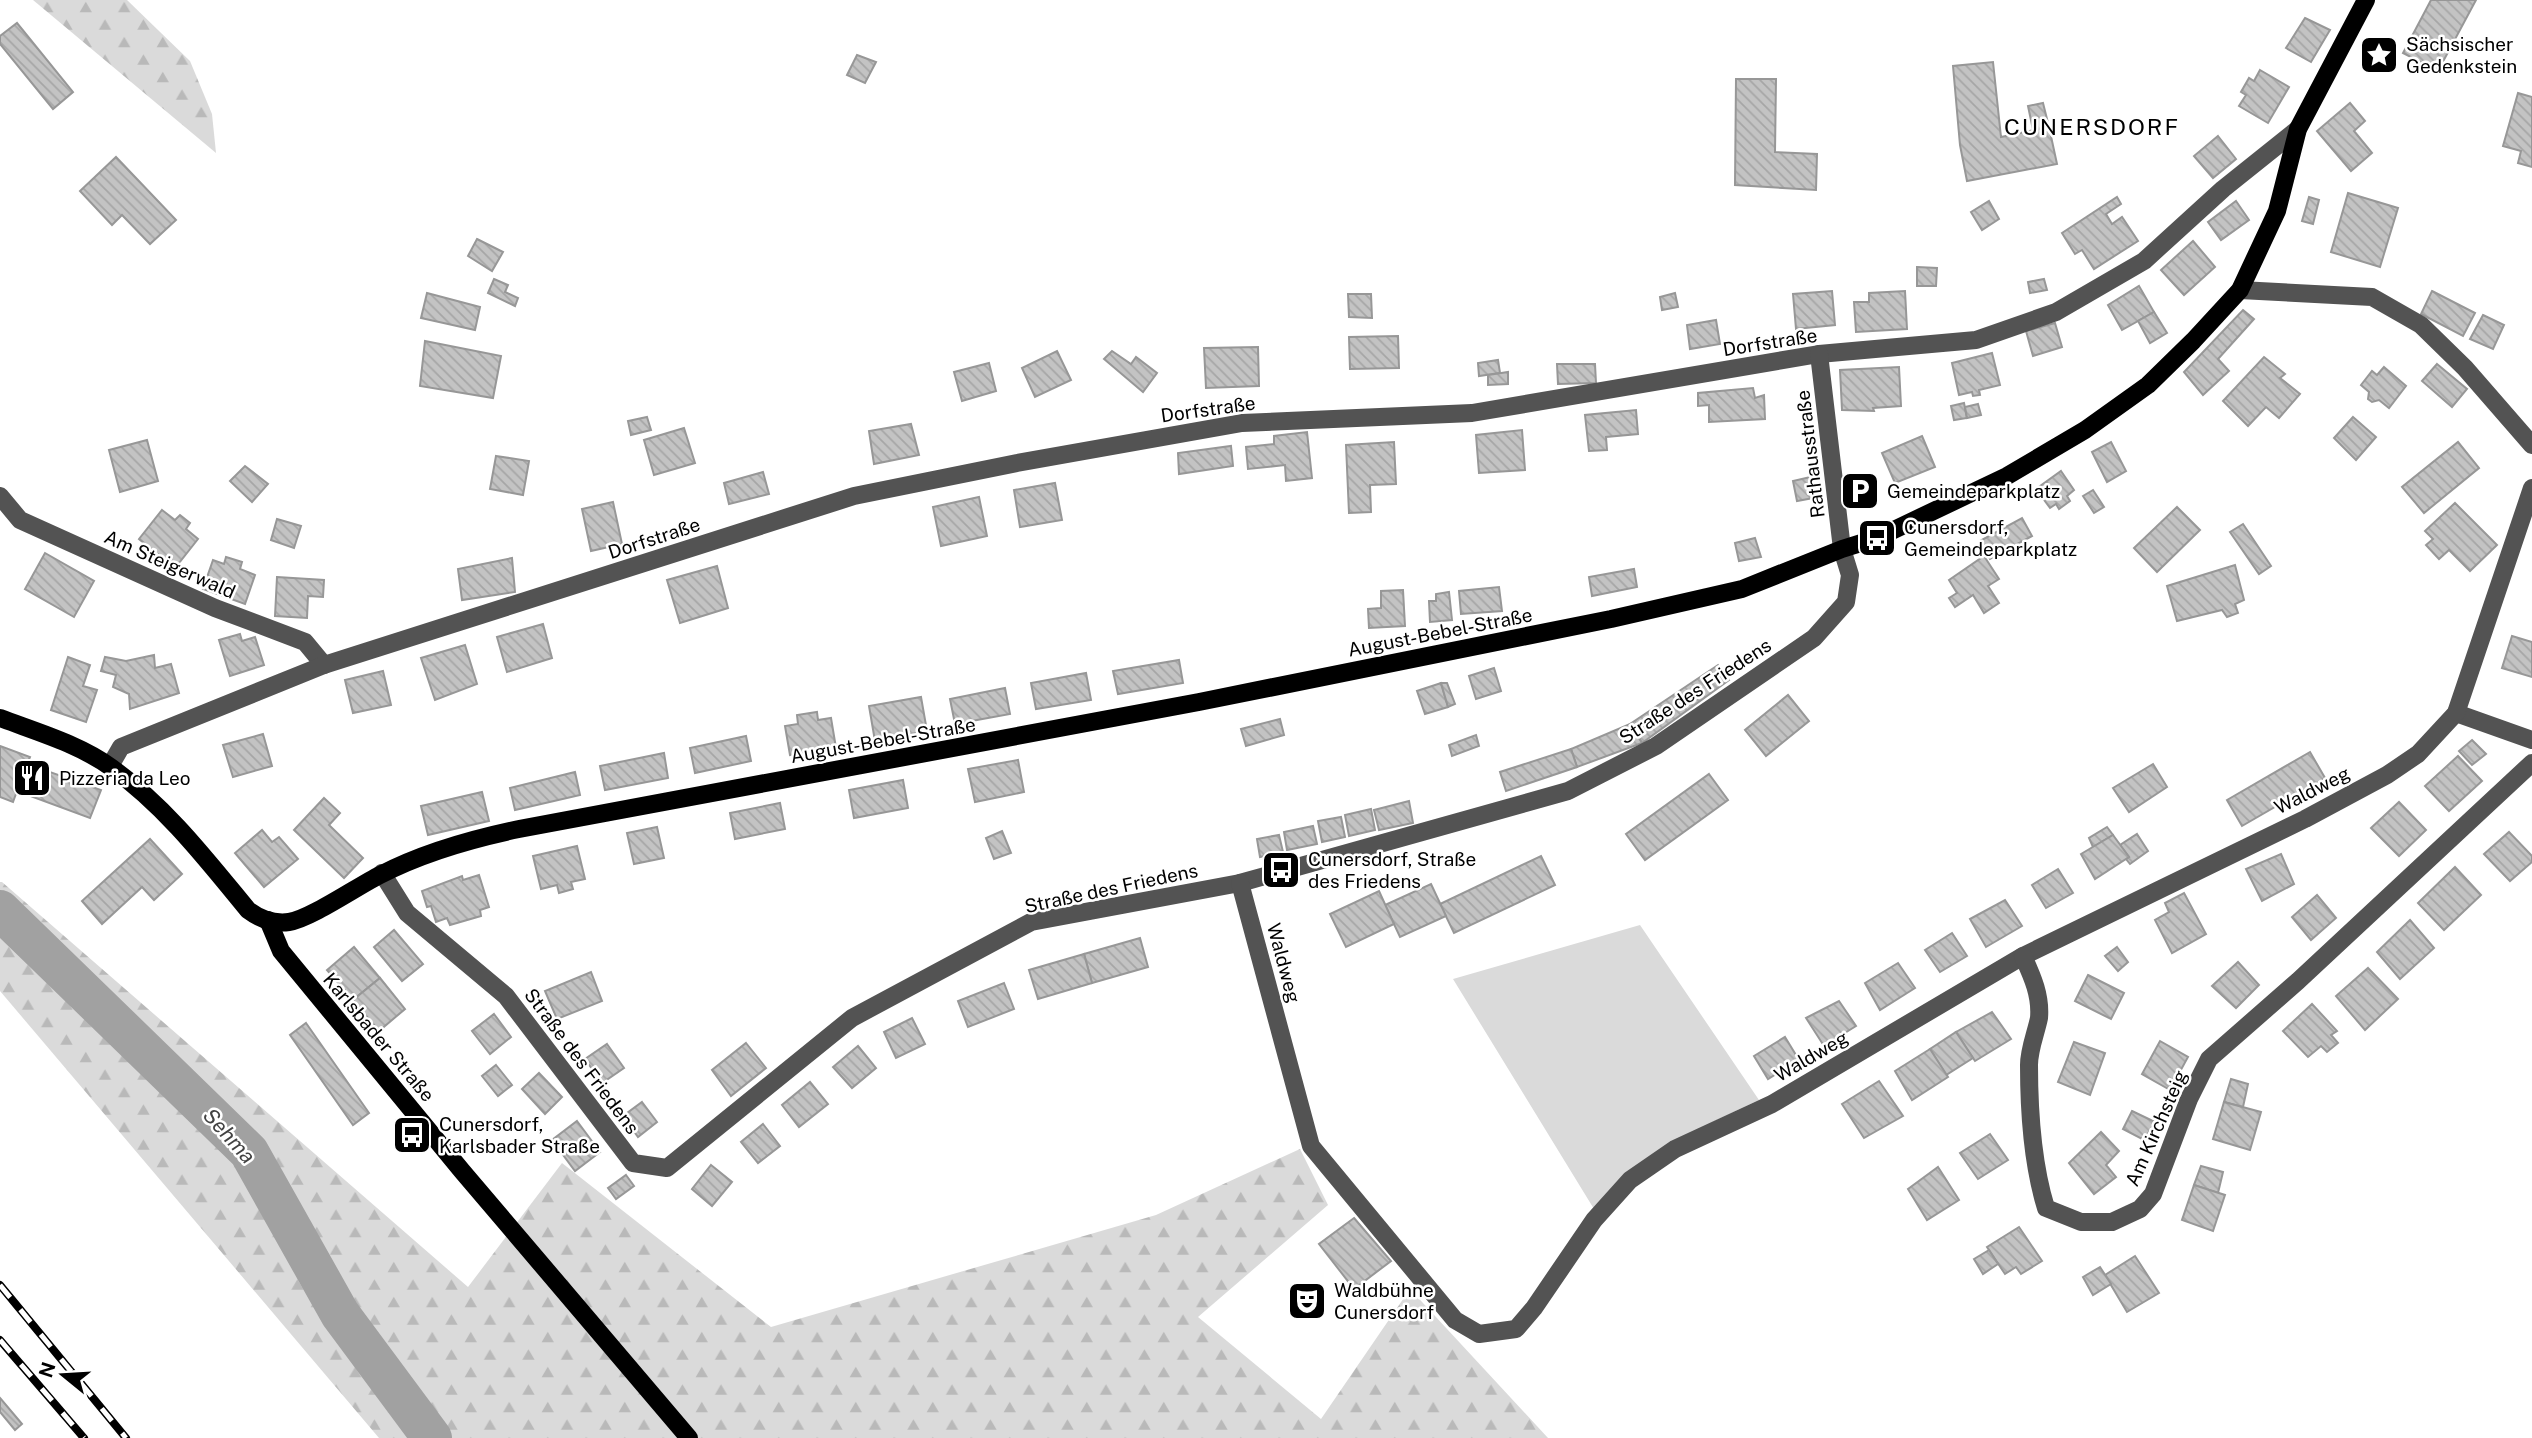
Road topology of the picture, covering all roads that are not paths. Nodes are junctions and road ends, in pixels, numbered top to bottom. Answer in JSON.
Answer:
{"nodes":[{"id":1,"x":2366,"y":0,"type":"edge"},
{"id":2,"x":2298,"y":129,"type":"junction"},
{"id":3,"x":2240,"y":290,"type":"junction"},
{"id":4,"x":1819,"y":354,"type":"junction"},
{"id":5,"x":2532,"y":445,"type":"edge"},
{"id":6,"x":2532,"y":488,"type":"edge"},
{"id":7,"x":0,"y":496,"type":"edge"},
{"id":8,"x":1842,"y":549,"type":"junction"},
{"id":9,"x":324,"y":665,"type":"junction"},
{"id":10,"x":2456,"y":713,"type":"junction"},
{"id":11,"x":0,"y":718,"type":"edge"},
{"id":12,"x":2532,"y":740,"type":"edge"},
{"id":13,"x":2532,"y":763,"type":"edge"},
{"id":14,"x":110,"y":766,"type":"junction"},
{"id":15,"x":382,"y":873,"type":"junction"},
{"id":16,"x":1240,"y":883,"type":"junction"},
{"id":17,"x":268,"y":920,"type":"junction"},
{"id":18,"x":2023,"y":956,"type":"junction"},
{"id":19,"x":689,"y":1438,"type":"edge"}],
"edges":[{"from":1,"to":2,"type":"main road","name":"August-Bebel-Straße"},
{"from":2,"to":3,"type":"main road","name":"August-Bebel-Straße"},
{"from":2,"to":4,"type":"street","name":"Dorfstraße"},
{"from":3,"to":5,"type":"street"},
{"from":3,"to":8,"type":"main road","name":"August-Bebel-Straße"},
{"from":4,"to":8,"type":"street","name":"Rathausstraße"},
{"from":4,"to":9,"type":"street","name":"Dorfstraße"},
{"from":6,"to":10,"type":"street","name":"Waldweg"},
{"from":7,"to":9,"type":"street","name":"Am Steigerwald"},
{"from":8,"to":15,"type":"main road","name":"August-Bebel-Straße"},
{"from":8,"to":16,"type":"street","name":"Straße des Friedens"},
{"from":9,"to":14,"type":"street","name":"Dorfstraße"},
{"from":10,"to":12,"type":"street"},
{"from":10,"to":18,"type":"street","name":"Waldweg"},
{"from":11,"to":14,"type":"main road"},
{"from":13,"to":18,"type":"street","name":"Am Kirchsteig"},
{"from":14,"to":17,"type":"main road"},
{"from":15,"to":16,"type":"street","name":"Straße des Friedens"},
{"from":15,"to":17,"type":"main road","name":"August-Bebel-Straße"},
{"from":16,"to":18,"type":"street","name":"Waldweg"},
{"from":17,"to":19,"type":"main road","name":"Karlsbader Straße"}]}
